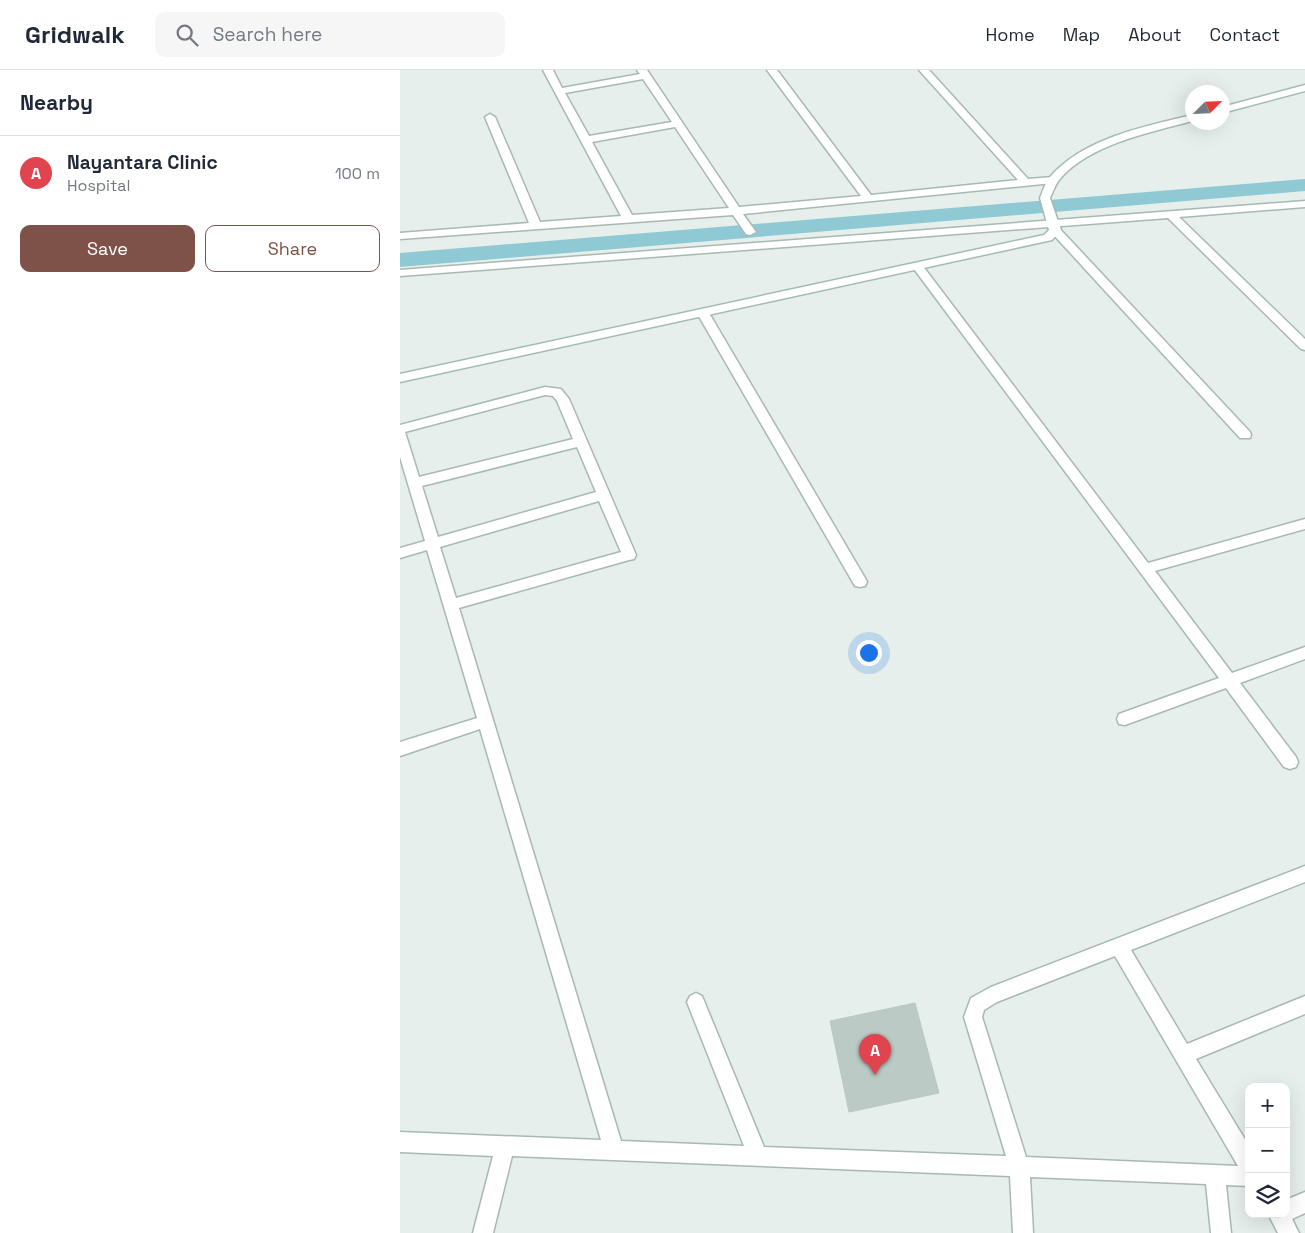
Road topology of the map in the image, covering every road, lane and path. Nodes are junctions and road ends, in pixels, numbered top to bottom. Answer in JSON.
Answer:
{"nodes":[{"id":1,"x":548,"y":70,"type":"edge"},
{"id":2,"x":772,"y":70,"type":"edge"},
{"id":3,"x":924,"y":70,"type":"edge"},
{"id":4,"x":644,"y":73,"type":"edge"},
{"id":5,"x":1305,"y":88,"type":"edge"},
{"id":6,"x":559,"y":91,"type":"junction"},
{"id":7,"x":1230,"y":108,"type":"edge"},
{"id":8,"x":490,"y":117,"type":"dead end"},
{"id":9,"x":1185,"y":120,"type":"edge"},
{"id":10,"x":678,"y":124,"type":"junction"},
{"id":11,"x":586,"y":140,"type":"junction"},
{"id":12,"x":1053,"y":180,"type":"junction"},
{"id":13,"x":1025,"y":182,"type":"junction"},
{"id":14,"x":868,"y":198,"type":"junction"},
{"id":15,"x":1305,"y":204,"type":"edge"},
{"id":16,"x":736,"y":210,"type":"junction"},
{"id":17,"x":1171,"y":215,"type":"junction"},
{"id":18,"x":628,"y":219,"type":"junction"},
{"id":19,"x":536,"y":226,"type":"junction"},
{"id":20,"x":1054,"y":226,"type":"junction"},
{"id":21,"x":750,"y":232,"type":"dead end"},
{"id":22,"x":400,"y":236,"type":"edge"},
{"id":23,"x":918,"y":267,"type":"junction"},
{"id":24,"x":400,"y":273,"type":"edge"},
{"id":25,"x":703,"y":313,"type":"junction"},
{"id":26,"x":1305,"y":346,"type":"edge"},
{"id":27,"x":400,"y":378,"type":"edge"},
{"id":28,"x":400,"y":429,"type":"edge"},
{"id":29,"x":400,"y":435,"type":"edge"},
{"id":30,"x":1245,"y":435,"type":"dead end"},
{"id":31,"x":580,"y":442,"type":"junction"},
{"id":32,"x":415,"y":483,"type":"junction"},
{"id":33,"x":603,"y":495,"type":"junction"},
{"id":34,"x":1305,"y":524,"type":"edge"},
{"id":35,"x":433,"y":543,"type":"junction"},
{"id":36,"x":400,"y":552,"type":"edge"},
{"id":37,"x":1144,"y":569,"type":"junction"},
{"id":38,"x":860,"y":582,"type":"dead end"},
{"id":39,"x":451,"y":605,"type":"junction"},
{"id":40,"x":1305,"y":653,"type":"edge"},
{"id":41,"x":1228,"y":682,"type":"junction"},
{"id":42,"x":1125,"y":719,"type":"dead end"},
{"id":43,"x":486,"y":721,"type":"junction"},
{"id":44,"x":400,"y":749,"type":"edge"},
{"id":45,"x":1290,"y":762,"type":"dead end"},
{"id":46,"x":1305,"y":874,"type":"edge"},
{"id":47,"x":1119,"y":947,"type":"junction"},
{"id":48,"x":696,"y":1002,"type":"dead end"},
{"id":49,"x":1305,"y":1005,"type":"edge"},
{"id":50,"x":1183,"y":1055,"type":"junction"},
{"id":51,"x":400,"y":1142,"type":"edge"},
{"id":52,"x":504,"y":1145,"type":"junction"},
{"id":53,"x":614,"y":1150,"type":"junction"},
{"id":54,"x":758,"y":1156,"type":"junction"},
{"id":55,"x":1245,"y":1158,"type":"edge"},
{"id":56,"x":1019,"y":1166,"type":"junction"},
{"id":57,"x":1215,"y":1174,"type":"junction"},
{"id":58,"x":1245,"y":1176,"type":"edge"},
{"id":59,"x":1305,"y":1202,"type":"edge"},
{"id":60,"x":1290,"y":1210,"type":"edge"},
{"id":61,"x":1283,"y":1218,"type":"edge"},
{"id":62,"x":483,"y":1233,"type":"edge"},
{"id":63,"x":1023,"y":1233,"type":"edge"},
{"id":64,"x":1221,"y":1233,"type":"edge"},
{"id":65,"x":1290,"y":1233,"type":"edge"}],
"edges":[{"from":1,"to":6,"type":"street"},
{"from":2,"to":14,"type":"street"},
{"from":3,"to":13,"type":"street"},
{"from":4,"to":6,"type":"street"},
{"from":4,"to":10,"type":"street"},
{"from":5,"to":7,"type":"street"},
{"from":6,"to":11,"type":"street"},
{"from":8,"to":19,"type":"street"},
{"from":9,"to":12,"type":"street"},
{"from":10,"to":11,"type":"street"},
{"from":10,"to":16,"type":"street"},
{"from":11,"to":18,"type":"street"},
{"from":12,"to":13,"type":"street"},
{"from":12,"to":20,"type":"street"},
{"from":13,"to":14,"type":"street"},
{"from":14,"to":16,"type":"street"},
{"from":15,"to":17,"type":"street"},
{"from":16,"to":18,"type":"street"},
{"from":16,"to":21,"type":"street"},
{"from":17,"to":20,"type":"street"},
{"from":17,"to":26,"type":"street"},
{"from":18,"to":19,"type":"street"},
{"from":19,"to":22,"type":"street"},
{"from":20,"to":23,"type":"street"},
{"from":20,"to":24,"type":"street"},
{"from":20,"to":30,"type":"street"},
{"from":23,"to":25,"type":"street"},
{"from":23,"to":37,"type":"street"},
{"from":25,"to":27,"type":"street"},
{"from":25,"to":38,"type":"street"},
{"from":28,"to":31,"type":"street"},
{"from":29,"to":32,"type":"street"},
{"from":31,"to":32,"type":"street"},
{"from":31,"to":33,"type":"street"},
{"from":32,"to":35,"type":"street"},
{"from":33,"to":35,"type":"street"},
{"from":33,"to":39,"type":"street"},
{"from":34,"to":37,"type":"street"},
{"from":35,"to":36,"type":"street"},
{"from":35,"to":39,"type":"street"},
{"from":37,"to":41,"type":"street"},
{"from":39,"to":43,"type":"street"},
{"from":40,"to":41,"type":"street"},
{"from":41,"to":42,"type":"street"},
{"from":41,"to":45,"type":"street"},
{"from":43,"to":44,"type":"street"},
{"from":43,"to":53,"type":"street"},
{"from":46,"to":47,"type":"street"},
{"from":47,"to":50,"type":"street"},
{"from":47,"to":56,"type":"street"},
{"from":48,"to":54,"type":"street"},
{"from":49,"to":50,"type":"street"},
{"from":50,"to":55,"type":"street"},
{"from":51,"to":52,"type":"street"},
{"from":52,"to":53,"type":"street"},
{"from":52,"to":62,"type":"street"},
{"from":53,"to":54,"type":"street"},
{"from":54,"to":56,"type":"street"},
{"from":56,"to":57,"type":"street"},
{"from":56,"to":63,"type":"street"},
{"from":57,"to":58,"type":"street"},
{"from":57,"to":64,"type":"street"},
{"from":59,"to":60,"type":"street"},
{"from":61,"to":65,"type":"street"}]}
